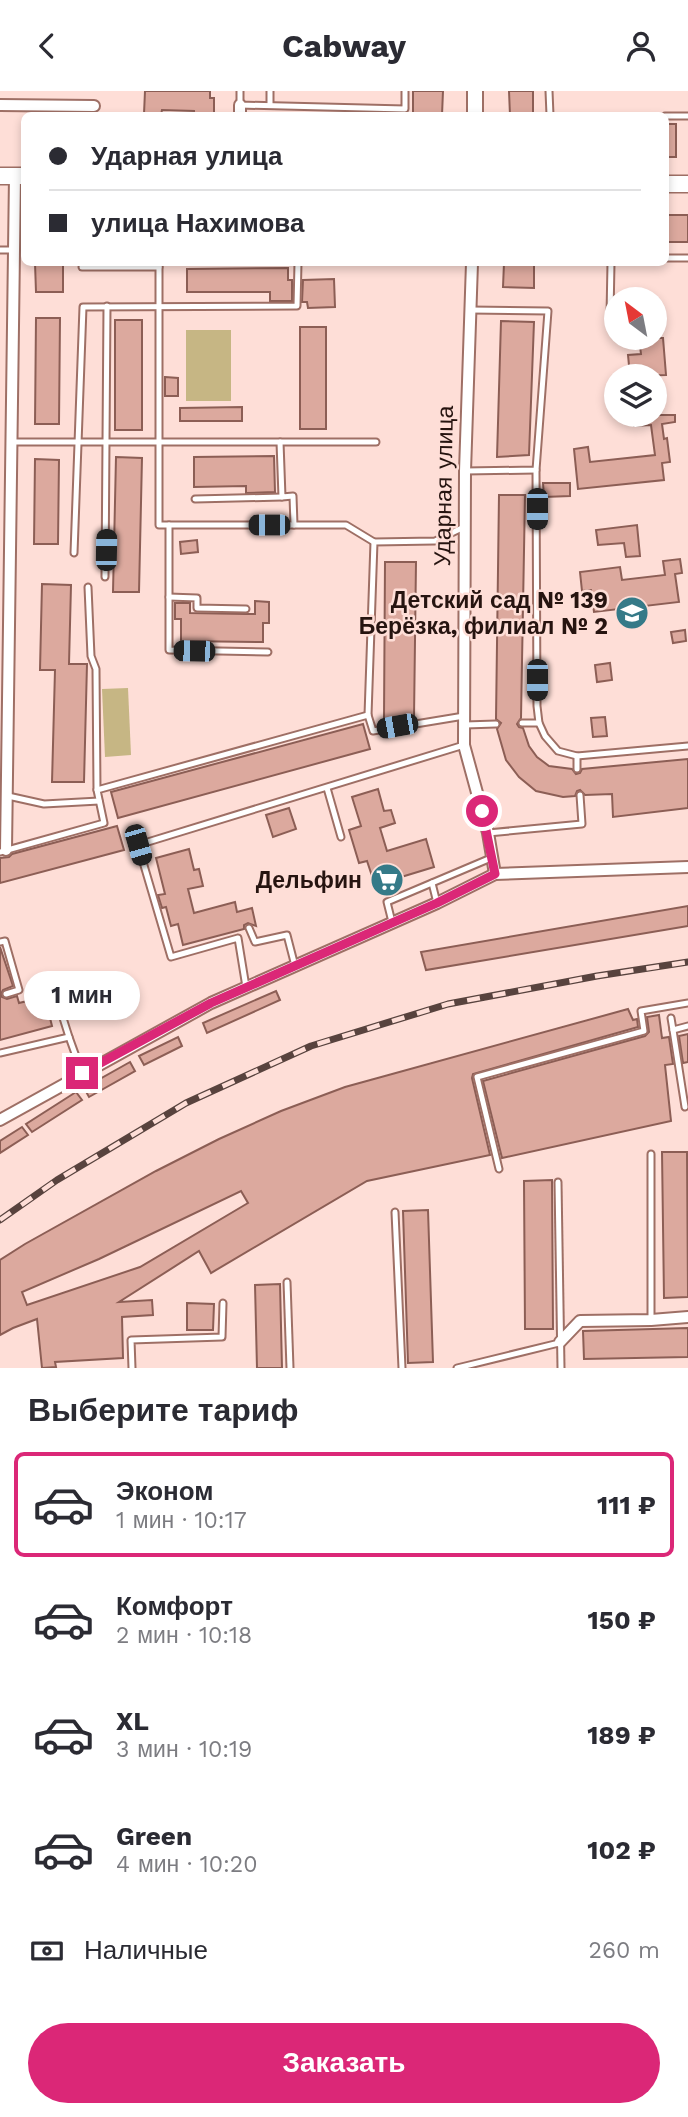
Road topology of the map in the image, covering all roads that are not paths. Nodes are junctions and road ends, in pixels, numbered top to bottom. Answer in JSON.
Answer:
{"nodes":[{"id":1,"x":240,"y":91,"type":"edge"},
{"id":2,"x":270,"y":91,"type":"edge"},
{"id":3,"x":405,"y":91,"type":"edge"},
{"id":4,"x":475,"y":91,"type":"edge"},
{"id":5,"x":549,"y":91,"type":"edge"},
{"id":6,"x":0,"y":105,"type":"edge"},
{"id":7,"x":270,"y":105,"type":"junction"},
{"id":8,"x":94,"y":106,"type":"dead end"},
{"id":9,"x":240,"y":110,"type":"edge"},
{"id":10,"x":475,"y":112,"type":"edge"},
{"id":11,"x":550,"y":112,"type":"edge"},
{"id":12,"x":669,"y":116,"type":"edge"},
{"id":13,"x":688,"y":116,"type":"edge"},
{"id":14,"x":13,"y":176,"type":"edge"},
{"id":15,"x":669,"y":184,"type":"edge"},
{"id":16,"x":688,"y":184,"type":"edge"},
{"id":17,"x":0,"y":250,"type":"edge"},
{"id":18,"x":14,"y":250,"type":"junction"},
{"id":19,"x":669,"y":258,"type":"edge"},
{"id":20,"x":688,"y":258,"type":"edge"},
{"id":21,"x":120,"y":266,"type":"edge"},
{"id":22,"x":159,"y":266,"type":"edge"},
{"id":23,"x":298,"y":266,"type":"edge"},
{"id":24,"x":472,"y":266,"type":"edge"},
{"id":25,"x":611,"y":266,"type":"edge"},
{"id":26,"x":82,"y":267,"type":"dead end"},
{"id":27,"x":611,"y":287,"type":"edge"},
{"id":28,"x":107,"y":306,"type":"junction"},
{"id":29,"x":159,"y":306,"type":"junction"},
{"id":30,"x":470,"y":310,"type":"junction"},
{"id":31,"x":0,"y":430,"type":"edge"},
{"id":32,"x":12,"y":430,"type":"junction"},
{"id":33,"x":12,"y":442,"type":"junction"},
{"id":34,"x":77,"y":442,"type":"junction"},
{"id":35,"x":107,"y":442,"type":"junction"},
{"id":36,"x":159,"y":442,"type":"junction"},
{"id":37,"x":280,"y":442,"type":"junction"},
{"id":38,"x":376,"y":442,"type":"dead end"},
{"id":39,"x":536,"y":470,"type":"junction"},
{"id":40,"x":466,"y":471,"type":"junction"},
{"id":41,"x":282,"y":497,"type":"junction"},
{"id":42,"x":195,"y":499,"type":"dead end"},
{"id":43,"x":169,"y":525,"type":"junction"},
{"id":44,"x":294,"y":525,"type":"junction"},
{"id":45,"x":465,"y":526,"type":"junction"},
{"id":46,"x":6,"y":534,"type":"edge"},
{"id":47,"x":374,"y":542,"type":"junction"},
{"id":48,"x":74,"y":554,"type":"dead end"},
{"id":49,"x":105,"y":577,"type":"dead end"},
{"id":50,"x":88,"y":587,"type":"dead end"},
{"id":51,"x":169,"y":597,"type":"junction"},
{"id":52,"x":246,"y":609,"type":"dead end"},
{"id":53,"x":268,"y":652,"type":"dead end"},
{"id":54,"x":368,"y":715,"type":"junction"},
{"id":55,"x":464,"y":720,"type":"junction"},
{"id":56,"x":522,"y":723,"type":"dead end"},
{"id":57,"x":539,"y":723,"type":"junction"},
{"id":58,"x":496,"y":724,"type":"dead end"},
{"id":59,"x":4,"y":726,"type":"edge"},
{"id":60,"x":464,"y":745,"type":"junction"},
{"id":61,"x":688,"y":746,"type":"edge"},
{"id":62,"x":577,"y":756,"type":"junction"},
{"id":63,"x":577,"y":769,"type":"dead end"},
{"id":64,"x":327,"y":788,"type":"junction"},
{"id":65,"x":97,"y":790,"type":"junction"},
{"id":66,"x":580,"y":795,"type":"dead end"},
{"id":67,"x":8,"y":796,"type":"junction"},
{"id":68,"x":99,"y":801,"type":"junction"},
{"id":69,"x":488,"y":832,"type":"junction"},
{"id":70,"x":341,"y":837,"type":"dead end"},
{"id":71,"x":3,"y":851,"type":"edge"},
{"id":72,"x":493,"y":858,"type":"junction"},
{"id":73,"x":688,"y":867,"type":"edge"},
{"id":74,"x":495,"y":874,"type":"junction"},
{"id":75,"x":432,"y":883,"type":"junction"},
{"id":76,"x":437,"y":903,"type":"junction"},
{"id":77,"x":392,"y":922,"type":"junction"},
{"id":78,"x":249,"y":928,"type":"dead end"},
{"id":79,"x":0,"y":942,"type":"edge"},
{"id":80,"x":295,"y":966,"type":"junction"},
{"id":81,"x":246,"y":987,"type":"junction"},
{"id":82,"x":5,"y":993,"type":"dead end"},
{"id":83,"x":688,"y":1003,"type":"edge"},
{"id":84,"x":63,"y":1018,"type":"dead end"},
{"id":85,"x":671,"y":1018,"type":"dead end"},
{"id":86,"x":688,"y":1026,"type":"edge"},
{"id":87,"x":673,"y":1030,"type":"junction"},
{"id":88,"x":69,"y":1037,"type":"junction"},
{"id":89,"x":0,"y":1053,"type":"edge"},
{"id":90,"x":82,"y":1073,"type":"junction"},
{"id":91,"x":685,"y":1107,"type":"dead end"},
{"id":92,"x":0,"y":1119,"type":"edge"},
{"id":93,"x":651,"y":1154,"type":"dead end"},
{"id":94,"x":499,"y":1169,"type":"dead end"},
{"id":95,"x":558,"y":1182,"type":"dead end"},
{"id":96,"x":395,"y":1212,"type":"dead end"},
{"id":97,"x":287,"y":1282,"type":"dead end"},
{"id":98,"x":223,"y":1303,"type":"dead end"},
{"id":99,"x":688,"y":1317,"type":"edge"},
{"id":100,"x":651,"y":1320,"type":"junction"},
{"id":101,"x":560,"y":1342,"type":"junction"},
{"id":102,"x":132,"y":1368,"type":"edge"},
{"id":103,"x":290,"y":1368,"type":"edge"},
{"id":104,"x":402,"y":1368,"type":"edge"},
{"id":105,"x":457,"y":1368,"type":"edge"},
{"id":106,"x":561,"y":1368,"type":"edge"}],
"edges":[{"from":1,"to":9,"type":"lane"},
{"from":2,"to":7,"type":"lane"},
{"from":3,"to":7,"type":"lane"},
{"from":4,"to":10,"type":"street"},
{"from":5,"to":11,"type":"lane"},
{"from":6,"to":8,"type":"street"},
{"from":7,"to":9,"type":"lane"},
{"from":12,"to":13,"type":"lane"},
{"from":14,"to":18,"type":"street"},
{"from":15,"to":16,"type":"main road"},
{"from":17,"to":18,"type":"lane"},
{"from":18,"to":32,"type":"street"},
{"from":19,"to":20,"type":"lane"},
{"from":21,"to":26,"type":"lane"},
{"from":22,"to":29,"type":"lane"},
{"from":23,"to":29,"type":"lane"},
{"from":24,"to":30,"type":"street","name":"Ударная улица"},
{"from":25,"to":27,"type":"lane"},
{"from":28,"to":29,"type":"lane"},
{"from":28,"to":34,"type":"lane"},
{"from":28,"to":35,"type":"lane"},
{"from":29,"to":36,"type":"lane"},
{"from":30,"to":39,"type":"lane"},
{"from":30,"to":40,"type":"street","name":"Ударная улица"},
{"from":31,"to":32,"type":"lane"},
{"from":32,"to":33,"type":"street"},
{"from":33,"to":34,"type":"lane"},
{"from":33,"to":46,"type":"street"},
{"from":34,"to":35,"type":"lane"},
{"from":34,"to":48,"type":"lane"},
{"from":35,"to":36,"type":"lane"},
{"from":35,"to":49,"type":"lane"},
{"from":36,"to":37,"type":"lane"},
{"from":36,"to":43,"type":"lane"},
{"from":37,"to":38,"type":"lane"},
{"from":37,"to":41,"type":"lane"},
{"from":39,"to":40,"type":"lane"},
{"from":39,"to":57,"type":"lane"},
{"from":40,"to":45,"type":"street","name":"Ударная улица"},
{"from":41,"to":42,"type":"lane"},
{"from":41,"to":44,"type":"lane"},
{"from":43,"to":44,"type":"lane"},
{"from":43,"to":51,"type":"lane"},
{"from":44,"to":47,"type":"lane"},
{"from":45,"to":47,"type":"lane"},
{"from":45,"to":55,"type":"street","name":"Ударная улица"},
{"from":46,"to":59,"type":"street"},
{"from":47,"to":54,"type":"lane"},
{"from":50,"to":65,"type":"lane"},
{"from":51,"to":52,"type":"lane"},
{"from":51,"to":53,"type":"lane"},
{"from":54,"to":55,"type":"lane"},
{"from":54,"to":65,"type":"lane"},
{"from":55,"to":58,"type":"lane"},
{"from":55,"to":60,"type":"street","name":"Ударная улица"},
{"from":56,"to":57,"type":"lane"},
{"from":57,"to":62,"type":"lane"},
{"from":59,"to":67,"type":"street"},
{"from":60,"to":64,"type":"lane"},
{"from":60,"to":69,"type":"street","name":"Ударная улица"},
{"from":61,"to":62,"type":"lane"},
{"from":62,"to":63,"type":"lane"},
{"from":64,"to":70,"type":"lane"},
{"from":64,"to":81,"type":"lane"},
{"from":65,"to":68,"type":"lane"},
{"from":66,"to":69,"type":"lane"},
{"from":67,"to":68,"type":"lane"},
{"from":67,"to":71,"type":"street"},
{"from":68,"to":71,"type":"lane"},
{"from":69,"to":72,"type":"street","name":"Ударная улица"},
{"from":72,"to":74,"type":"street","name":"Ударная улица"},
{"from":72,"to":75,"type":"lane"},
{"from":73,"to":74,"type":"street"},
{"from":74,"to":76,"type":"street"},
{"from":75,"to":76,"type":"lane"},
{"from":75,"to":77,"type":"lane"},
{"from":76,"to":77,"type":"street"},
{"from":77,"to":80,"type":"street"},
{"from":78,"to":80,"type":"lane"},
{"from":79,"to":82,"type":"lane"},
{"from":80,"to":81,"type":"street"},
{"from":81,"to":90,"type":"street"},
{"from":83,"to":94,"type":"lane"},
{"from":84,"to":88,"type":"lane"},
{"from":85,"to":87,"type":"lane"},
{"from":86,"to":87,"type":"lane"},
{"from":87,"to":91,"type":"lane"},
{"from":88,"to":89,"type":"lane"},
{"from":88,"to":90,"type":"lane"},
{"from":90,"to":92,"type":"street"},
{"from":93,"to":100,"type":"lane"},
{"from":95,"to":101,"type":"lane"},
{"from":96,"to":104,"type":"lane"},
{"from":97,"to":103,"type":"lane"},
{"from":98,"to":102,"type":"lane"},
{"from":99,"to":100,"type":"street"},
{"from":100,"to":101,"type":"street"},
{"from":101,"to":105,"type":"lane"},
{"from":101,"to":106,"type":"lane"}]}
